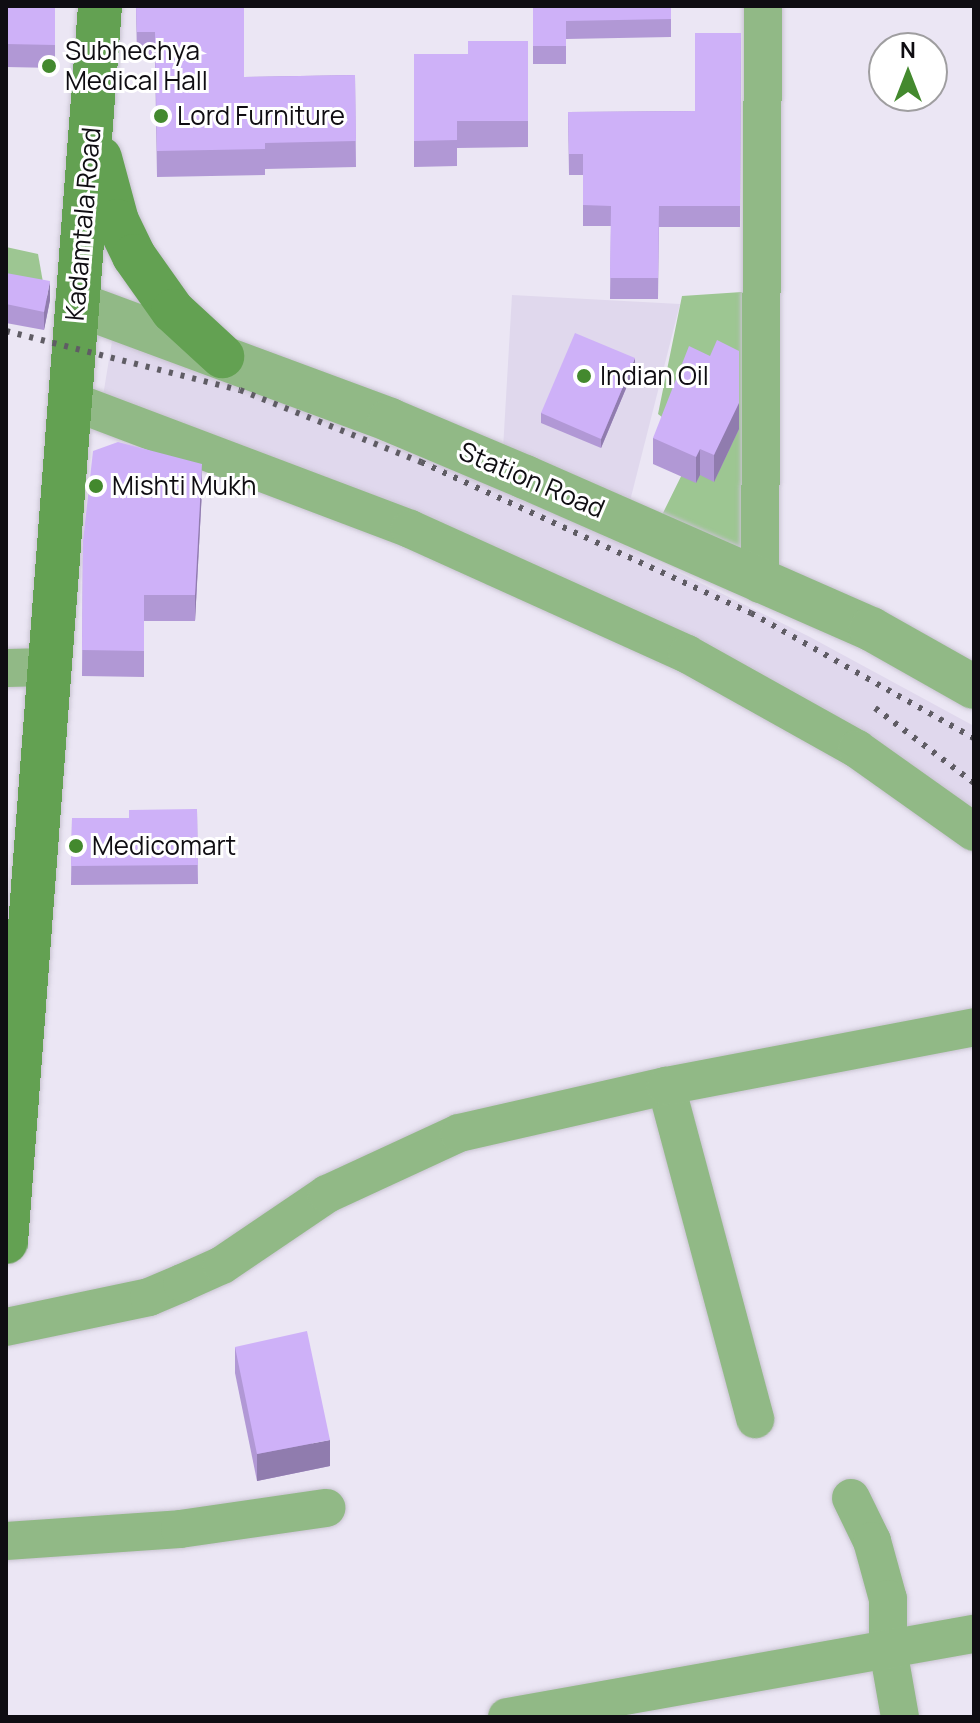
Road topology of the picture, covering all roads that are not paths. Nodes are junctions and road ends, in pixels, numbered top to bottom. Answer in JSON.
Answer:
{"nodes":[{"id":1,"x":100,"y":6,"type":"edge"},
{"id":2,"x":763,"y":6,"type":"edge"},
{"id":3,"x":97,"y":64,"type":"junction"},
{"id":4,"x":75,"y":325,"type":"junction"},
{"id":5,"x":222,"y":356,"type":"junction"},
{"id":6,"x":69,"y":400,"type":"junction"},
{"id":7,"x":760,"y":584,"type":"junction"},
{"id":8,"x":27,"y":668,"type":"edge"},
{"id":9,"x":974,"y":687,"type":"edge"},
{"id":10,"x":974,"y":832,"type":"edge"},
{"id":11,"x":15,"y":986,"type":"edge"},
{"id":12,"x":974,"y":1027,"type":"edge"},
{"id":13,"x":666,"y":1086,"type":"junction"},
{"id":14,"x":6,"y":1242,"type":"edge"},
{"id":15,"x":6,"y":1327,"type":"edge"},
{"id":16,"x":755,"y":1419,"type":"dead end"},
{"id":17,"x":851,"y":1498,"type":"dead end"},
{"id":18,"x":326,"y":1508,"type":"dead end"},
{"id":19,"x":6,"y":1541,"type":"edge"},
{"id":20,"x":974,"y":1634,"type":"edge"},
{"id":21,"x":888,"y":1649,"type":"junction"},
{"id":22,"x":507,"y":1717,"type":"edge"},
{"id":23,"x":900,"y":1717,"type":"edge"}],
"edges":[{"from":1,"to":3,"type":"main road","name":"Kadamtala Road"},
{"from":2,"to":7,"type":"street"},
{"from":3,"to":4,"type":"main road","name":"Kadamtala Road"},
{"from":3,"to":5,"type":"main road"},
{"from":4,"to":5,"type":"street","name":"Station Road"},
{"from":4,"to":6,"type":"main road","name":"Kadamtala Road"},
{"from":5,"to":7,"type":"street","name":"Station Road"},
{"from":6,"to":8,"type":"main road","name":"Kadamtala Road"},
{"from":6,"to":10,"type":"street"},
{"from":7,"to":9,"type":"street","name":"Station Road"},
{"from":8,"to":11,"type":"main road","name":"Kadamtala Road"},
{"from":11,"to":14,"type":"main road","name":"Kadamtala Road"},
{"from":12,"to":13,"type":"street"},
{"from":13,"to":15,"type":"street"},
{"from":13,"to":16,"type":"street"},
{"from":17,"to":21,"type":"street"},
{"from":18,"to":19,"type":"street"},
{"from":20,"to":21,"type":"street"},
{"from":21,"to":22,"type":"street"},
{"from":21,"to":23,"type":"street"}]}
